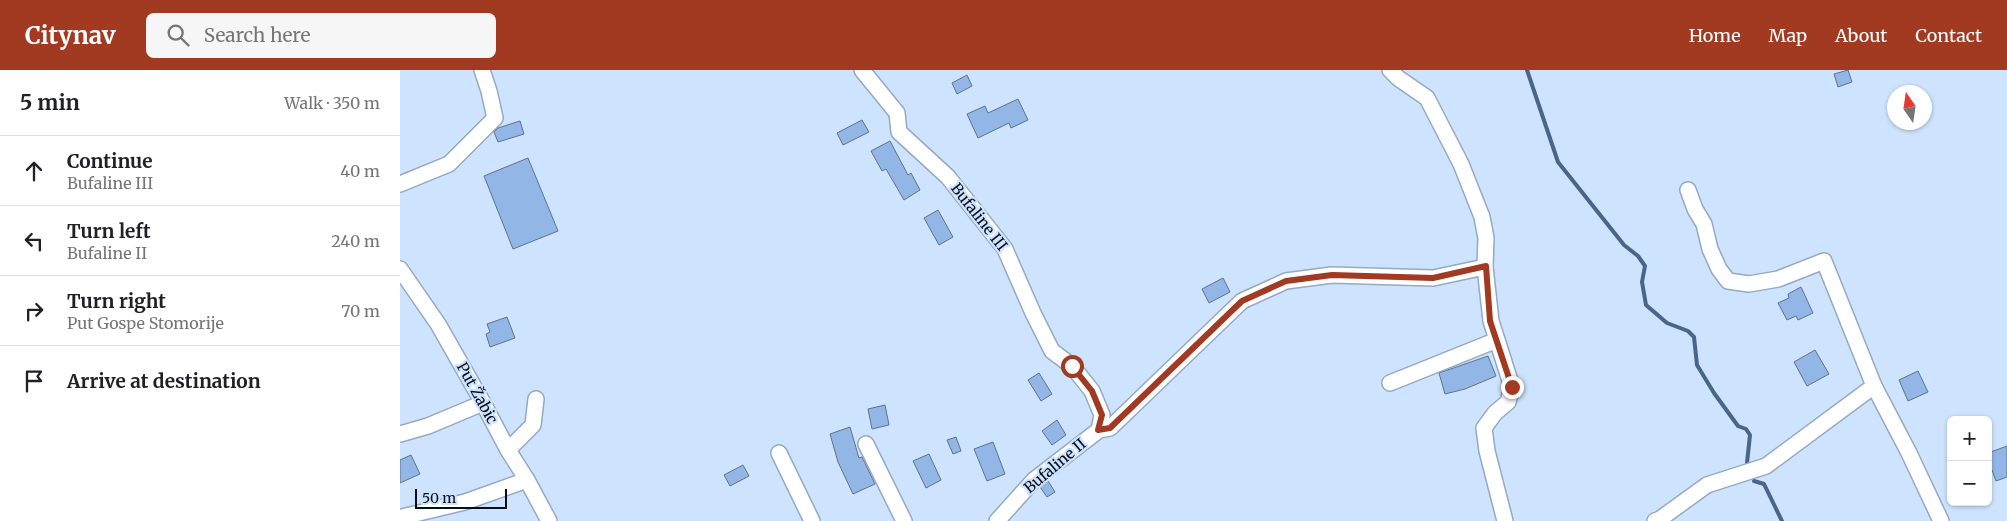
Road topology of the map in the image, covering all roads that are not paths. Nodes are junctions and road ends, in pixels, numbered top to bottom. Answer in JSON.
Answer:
{"nodes":[{"id":1,"x":482,"y":70,"type":"edge"},
{"id":2,"x":862,"y":70,"type":"edge"},
{"id":3,"x":1390,"y":70,"type":"edge"},
{"id":4,"x":400,"y":184,"type":"edge"},
{"id":5,"x":1688,"y":190,"type":"dead end"},
{"id":6,"x":1486,"y":266,"type":"junction"},
{"id":7,"x":400,"y":269,"type":"edge"},
{"id":8,"x":1497,"y":340,"type":"junction"},
{"id":9,"x":1390,"y":383,"type":"dead end"},
{"id":10,"x":1874,"y":386,"type":"junction"},
{"id":11,"x":536,"y":399,"type":"dead end"},
{"id":12,"x":484,"y":403,"type":"junction"},
{"id":13,"x":1098,"y":430,"type":"junction"},
{"id":14,"x":400,"y":434,"type":"edge"},
{"id":15,"x":866,"y":444,"type":"dead end"},
{"id":16,"x":508,"y":450,"type":"junction"},
{"id":17,"x":779,"y":453,"type":"dead end"},
{"id":18,"x":527,"y":480,"type":"junction"},
{"id":19,"x":402,"y":517,"type":"dead end"},
{"id":20,"x":549,"y":521,"type":"edge"},
{"id":21,"x":812,"y":521,"type":"edge"},
{"id":22,"x":904,"y":521,"type":"edge"},
{"id":23,"x":997,"y":521,"type":"edge"},
{"id":24,"x":1505,"y":521,"type":"edge"},
{"id":25,"x":1655,"y":521,"type":"edge"},
{"id":26,"x":1941,"y":521,"type":"edge"}],
"edges":[{"from":1,"to":4,"type":"street"},
{"from":2,"to":13,"type":"street","name":"Bufaline III"},
{"from":3,"to":6,"type":"street"},
{"from":5,"to":10,"type":"street"},
{"from":6,"to":8,"type":"street"},
{"from":6,"to":13,"type":"street","name":"Bufaline II"},
{"from":7,"to":12,"type":"street","name":"Put Žabic"},
{"from":8,"to":9,"type":"street"},
{"from":8,"to":24,"type":"street"},
{"from":10,"to":25,"type":"street"},
{"from":10,"to":26,"type":"street"},
{"from":11,"to":16,"type":"street"},
{"from":12,"to":14,"type":"street"},
{"from":12,"to":16,"type":"street","name":"Put Žabic"},
{"from":13,"to":23,"type":"street","name":"Bufaline II"},
{"from":15,"to":22,"type":"street"},
{"from":16,"to":18,"type":"street","name":"Put Žabic"},
{"from":17,"to":21,"type":"street"},
{"from":18,"to":19,"type":"street"},
{"from":18,"to":20,"type":"street","name":"Put Žabic"}]}
